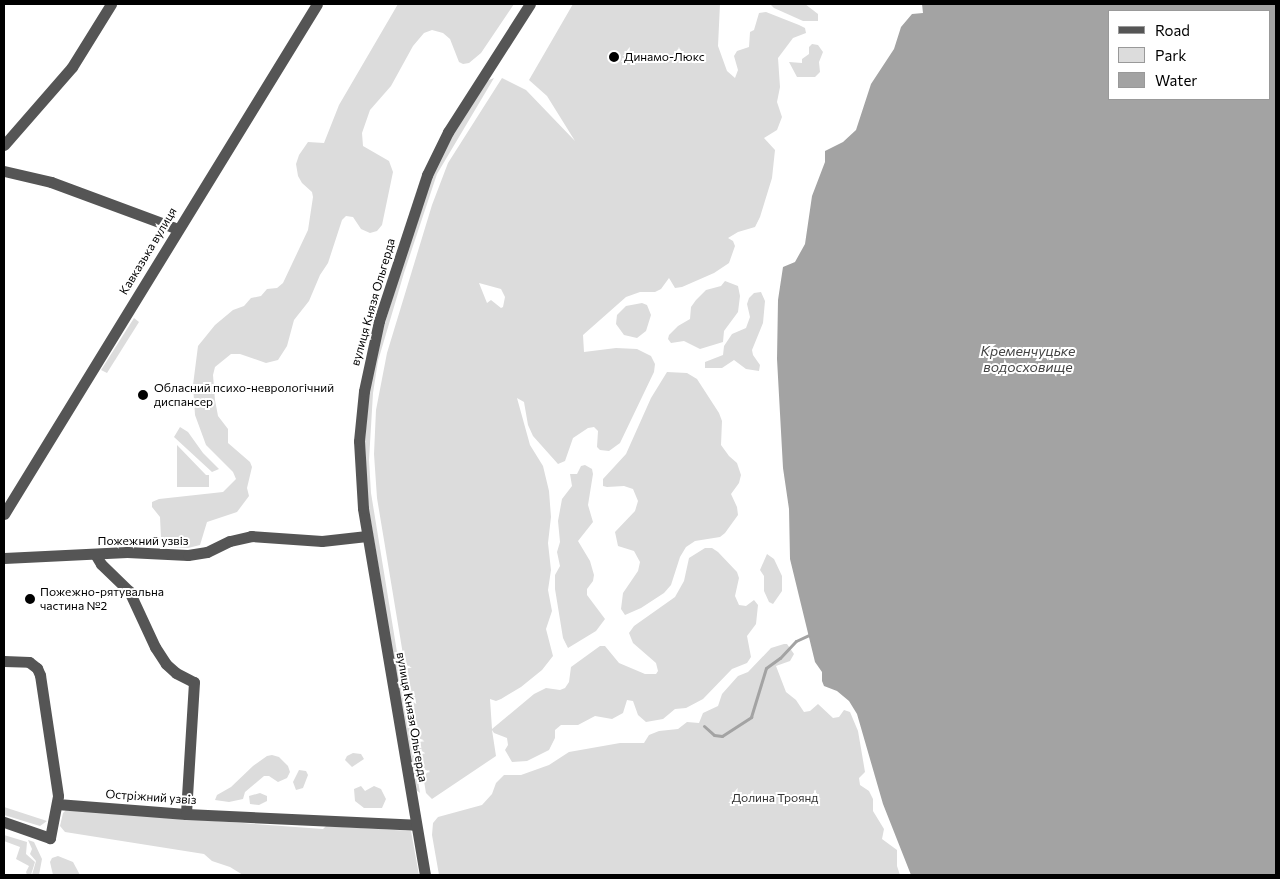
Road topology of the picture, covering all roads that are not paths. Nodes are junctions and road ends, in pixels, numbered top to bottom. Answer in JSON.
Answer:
{"nodes":[{"id":1,"x":111,"y":4,"type":"edge"},
{"id":2,"x":317,"y":4,"type":"edge"},
{"id":3,"x":530,"y":4,"type":"edge"},
{"id":4,"x":4,"y":145,"type":"edge"},
{"id":5,"x":4,"y":171,"type":"edge"},
{"id":6,"x":178,"y":229,"type":"junction"},
{"id":7,"x":4,"y":514,"type":"edge"},
{"id":8,"x":367,"y":536,"type":"junction"},
{"id":9,"x":96,"y":554,"type":"junction"},
{"id":10,"x":4,"y":558,"type":"edge"},
{"id":11,"x":4,"y":661,"type":"edge"},
{"id":12,"x":57,"y":804,"type":"junction"},
{"id":13,"x":186,"y":814,"type":"junction"},
{"id":14,"x":4,"y":822,"type":"edge"},
{"id":15,"x":416,"y":826,"type":"junction"},
{"id":16,"x":424,"y":875,"type":"edge"}],
"edges":[{"from":1,"to":4,"type":"street"},
{"from":2,"to":6,"type":"street","name":"Кавказька вулиця"},
{"from":3,"to":8,"type":"street","name":"вулиця Князя Ольгерда"},
{"from":5,"to":6,"type":"street"},
{"from":6,"to":7,"type":"street","name":"Кавказька вулиця"},
{"from":8,"to":9,"type":"street","name":"Пожежний узвіз"},
{"from":8,"to":15,"type":"street","name":"вулиця Князя Ольгерда"},
{"from":9,"to":10,"type":"street","name":"Пожежний узвіз"},
{"from":9,"to":13,"type":"street"},
{"from":11,"to":12,"type":"street"},
{"from":12,"to":13,"type":"street","name":"Остріжний узвіз"},
{"from":12,"to":14,"type":"street"},
{"from":13,"to":15,"type":"street","name":"Остріжний узвіз"},
{"from":15,"to":16,"type":"street","name":"вулиця Князя Ольгерда"}]}
